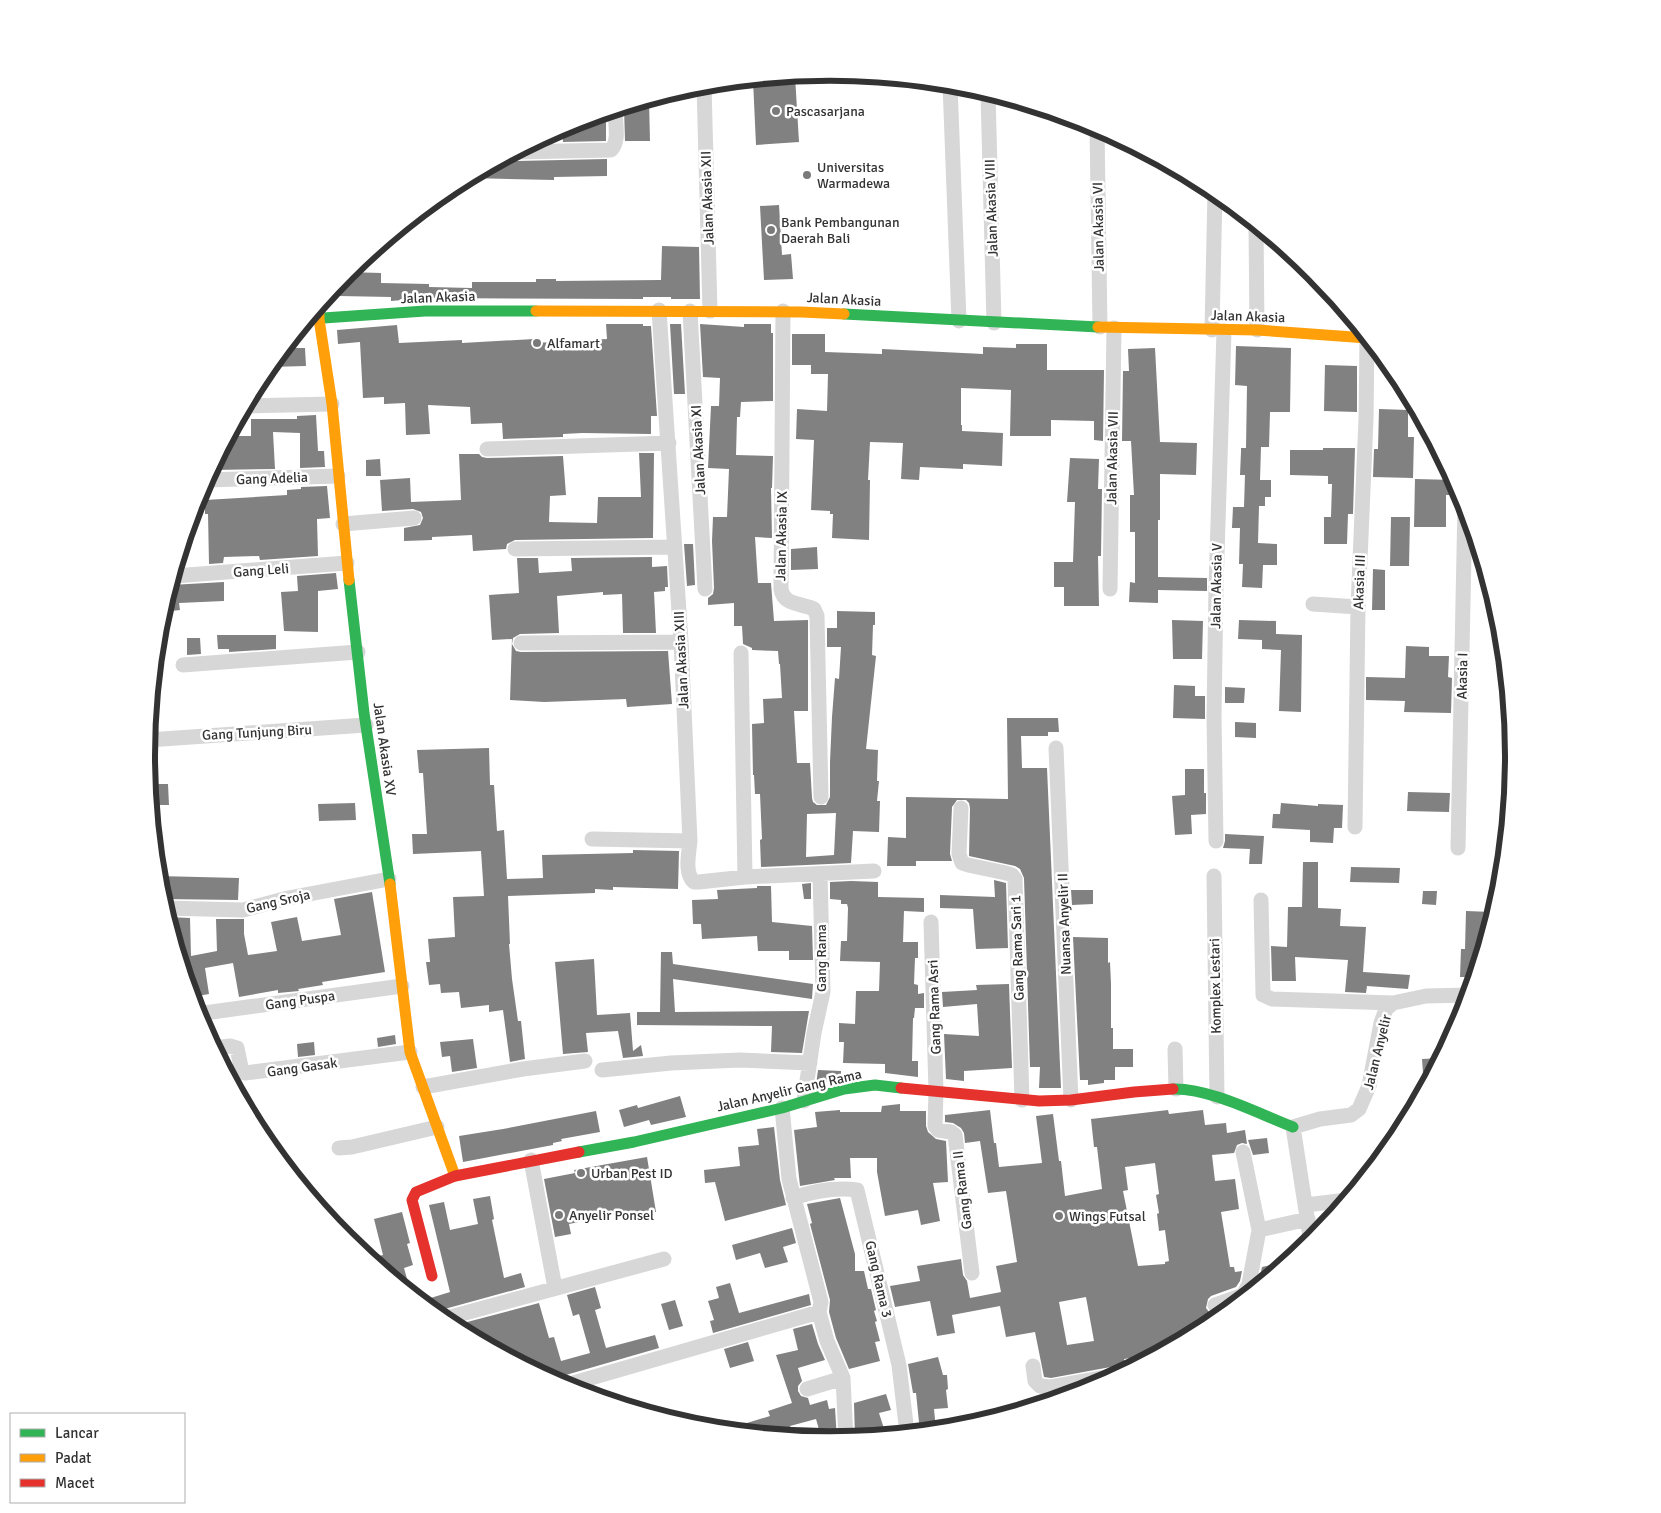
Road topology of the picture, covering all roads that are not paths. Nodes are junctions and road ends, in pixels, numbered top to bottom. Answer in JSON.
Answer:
{"nodes":[{"id":1,"x":950,"y":92,"type":"edge"},
{"id":2,"x":704,"y":93,"type":"edge"},
{"id":3,"x":988,"y":100,"type":"edge"},
{"id":4,"x":615,"y":116,"type":"edge"},
{"id":5,"x":1097,"y":137,"type":"edge"},
{"id":6,"x":531,"y":152,"type":"edge"},
{"id":7,"x":1215,"y":202,"type":"edge"},
{"id":8,"x":1256,"y":233,"type":"edge"},
{"id":9,"x":659,"y":310,"type":"junction"},
{"id":10,"x":690,"y":311,"type":"junction"},
{"id":11,"x":710,"y":311,"type":"junction"},
{"id":12,"x":783,"y":311,"type":"junction"},
{"id":13,"x":317,"y":319,"type":"edge"},
{"id":14,"x":959,"y":320,"type":"junction"},
{"id":15,"x":314,"y":321,"type":"edge"},
{"id":16,"x":994,"y":323,"type":"junction"},
{"id":17,"x":1107,"y":327,"type":"junction"},
{"id":18,"x":1218,"y":330,"type":"junction"},
{"id":19,"x":1257,"y":330,"type":"junction"},
{"id":20,"x":1360,"y":337,"type":"edge"},
{"id":21,"x":1367,"y":346,"type":"edge"},
{"id":22,"x":332,"y":404,"type":"junction"},
{"id":23,"x":254,"y":406,"type":"edge"},
{"id":24,"x":669,"y":443,"type":"junction"},
{"id":25,"x":487,"y":449,"type":"dead end"},
{"id":26,"x":338,"y":476,"type":"junction"},
{"id":27,"x":215,"y":480,"type":"edge"},
{"id":28,"x":414,"y":518,"type":"dead end"},
{"id":29,"x":343,"y":524,"type":"junction"},
{"id":30,"x":1465,"y":525,"type":"edge"},
{"id":31,"x":675,"y":547,"type":"junction"},
{"id":32,"x":515,"y":549,"type":"dead end"},
{"id":33,"x":347,"y":564,"type":"junction"},
{"id":34,"x":180,"y":576,"type":"edge"},
{"id":35,"x":705,"y":589,"type":"dead end"},
{"id":36,"x":1110,"y":589,"type":"dead end"},
{"id":37,"x":1313,"y":604,"type":"dead end"},
{"id":38,"x":1358,"y":607,"type":"junction"},
{"id":39,"x":681,"y":642,"type":"junction"},
{"id":40,"x":521,"y":643,"type":"dead end"},
{"id":41,"x":358,"y":652,"type":"junction"},
{"id":42,"x":741,"y":654,"type":"dead end"},
{"id":43,"x":183,"y":665,"type":"dead end"},
{"id":44,"x":366,"y":725,"type":"junction"},
{"id":45,"x":156,"y":739,"type":"edge"},
{"id":46,"x":1056,"y":748,"type":"dead end"},
{"id":47,"x":821,"y":797,"type":"dead end"},
{"id":48,"x":961,"y":808,"type":"dead end"},
{"id":49,"x":1355,"y":827,"type":"dead end"},
{"id":50,"x":592,"y":840,"type":"dead end"},
{"id":51,"x":690,"y":841,"type":"junction"},
{"id":52,"x":1216,"y":841,"type":"dead end"},
{"id":53,"x":1458,"y":848,"type":"dead end"},
{"id":54,"x":874,"y":871,"type":"dead end"},
{"id":55,"x":820,"y":874,"type":"junction"},
{"id":56,"x":1214,"y":876,"type":"dead end"},
{"id":57,"x":745,"y":877,"type":"junction"},
{"id":58,"x":389,"y":879,"type":"junction"},
{"id":59,"x":1261,"y":900,"type":"dead end"},
{"id":60,"x":173,"y":908,"type":"edge"},
{"id":61,"x":931,"y":922,"type":"dead end"},
{"id":62,"x":402,"y":986,"type":"junction"},
{"id":63,"x":1462,"y":995,"type":"edge"},
{"id":64,"x":1393,"y":1003,"type":"junction"},
{"id":65,"x":206,"y":1013,"type":"edge"},
{"id":66,"x":221,"y":1047,"type":"edge"},
{"id":67,"x":1176,"y":1049,"type":"dead end"},
{"id":68,"x":410,"y":1052,"type":"junction"},
{"id":69,"x":585,"y":1061,"type":"dead end"},
{"id":70,"x":810,"y":1063,"type":"junction"},
{"id":71,"x":602,"y":1070,"type":"dead end"},
{"id":72,"x":423,"y":1087,"type":"junction"},
{"id":73,"x":1176,"y":1089,"type":"junction"},
{"id":74,"x":936,"y":1091,"type":"junction"},
{"id":75,"x":1217,"y":1097,"type":"junction"},
{"id":76,"x":1022,"y":1100,"type":"junction"},
{"id":77,"x":1071,"y":1100,"type":"junction"},
{"id":78,"x":804,"y":1101,"type":"junction"},
{"id":79,"x":782,"y":1108,"type":"junction"},
{"id":80,"x":437,"y":1127,"type":"junction"},
{"id":81,"x":1293,"y":1127,"type":"junction"},
{"id":82,"x":339,"y":1148,"type":"dead end"},
{"id":83,"x":1243,"y":1152,"type":"dead end"},
{"id":84,"x":531,"y":1160,"type":"junction"},
{"id":85,"x":455,"y":1176,"type":"junction"},
{"id":86,"x":793,"y":1198,"type":"junction"},
{"id":87,"x":1337,"y":1203,"type":"edge"},
{"id":88,"x":1307,"y":1212,"type":"junction"},
{"id":89,"x":1259,"y":1230,"type":"junction"},
{"id":90,"x":1309,"y":1233,"type":"edge"},
{"id":91,"x":664,"y":1259,"type":"dead end"},
{"id":92,"x":972,"y":1273,"type":"dead end"},
{"id":93,"x":432,"y":1276,"type":"dead end"},
{"id":94,"x":555,"y":1288,"type":"junction"},
{"id":95,"x":1246,"y":1288,"type":"edge"},
{"id":96,"x":1235,"y":1297,"type":"edge"},
{"id":97,"x":1215,"y":1305,"type":"dead end"},
{"id":98,"x":819,"y":1312,"type":"junction"},
{"id":99,"x":454,"y":1317,"type":"edge"},
{"id":100,"x":1033,"y":1366,"type":"dead end"},
{"id":101,"x":843,"y":1378,"type":"junction"},
{"id":102,"x":1088,"y":1380,"type":"edge"},
{"id":103,"x":577,"y":1382,"type":"edge"},
{"id":104,"x":807,"y":1389,"type":"dead end"},
{"id":105,"x":906,"y":1427,"type":"edge"},
{"id":106,"x":846,"y":1431,"type":"edge"}],
"edges":[{"from":1,"to":14,"type":"street"},
{"from":2,"to":11,"type":"street","name":"Jalan Akasia XII"},
{"from":3,"to":16,"type":"street","name":"Jalan Akasia VIII"},
{"from":4,"to":6,"type":"street"},
{"from":5,"to":17,"type":"street","name":"Jalan Akasia VI"},
{"from":7,"to":18,"type":"street","name":"Jalan Akasia V"},
{"from":8,"to":19,"type":"street"},
{"from":9,"to":10,"type":"street","name":"Jalan Akasia"},
{"from":9,"to":13,"type":"street","name":"Jalan Akasia"},
{"from":9,"to":24,"type":"street","name":"Jalan Akasia XIII"},
{"from":10,"to":11,"type":"street","name":"Jalan Akasia"},
{"from":10,"to":35,"type":"street","name":"Jalan Akasia XI"},
{"from":11,"to":12,"type":"street","name":"Jalan Akasia"},
{"from":12,"to":14,"type":"street","name":"Jalan Akasia"},
{"from":12,"to":47,"type":"street","name":"Jalan Akasia IX"},
{"from":14,"to":16,"type":"street","name":"Jalan Akasia"},
{"from":15,"to":22,"type":"street","name":"Jalan Akasia XV"},
{"from":16,"to":17,"type":"street","name":"Jalan Akasia"},
{"from":17,"to":18,"type":"street","name":"Jalan Akasia"},
{"from":17,"to":36,"type":"street","name":"Jalan Akasia VII"},
{"from":18,"to":19,"type":"street","name":"Jalan Akasia"},
{"from":18,"to":52,"type":"street","name":"Jalan Akasia V"},
{"from":19,"to":20,"type":"street","name":"Jalan Akasia"},
{"from":21,"to":38,"type":"street","name":"Akasia III"},
{"from":22,"to":23,"type":"street"},
{"from":22,"to":26,"type":"street","name":"Jalan Akasia XV"},
{"from":24,"to":25,"type":"street"},
{"from":24,"to":31,"type":"street","name":"Jalan Akasia XIII"},
{"from":26,"to":27,"type":"street","name":"Gang Adelia"},
{"from":26,"to":29,"type":"street","name":"Jalan Akasia XV"},
{"from":28,"to":29,"type":"street"},
{"from":29,"to":33,"type":"street","name":"Jalan Akasia XV"},
{"from":30,"to":53,"type":"street","name":"Akasia I"},
{"from":31,"to":32,"type":"street"},
{"from":31,"to":39,"type":"street","name":"Jalan Akasia XIII"},
{"from":33,"to":34,"type":"street","name":"Gang Leli"},
{"from":33,"to":41,"type":"street","name":"Jalan Akasia XV"},
{"from":37,"to":38,"type":"street"},
{"from":38,"to":49,"type":"street","name":"Akasia III"},
{"from":39,"to":40,"type":"street"},
{"from":39,"to":51,"type":"street","name":"Jalan Akasia XIII"},
{"from":41,"to":43,"type":"street"},
{"from":41,"to":44,"type":"street","name":"Jalan Akasia XV"},
{"from":42,"to":57,"type":"street"},
{"from":44,"to":45,"type":"street","name":"Gang Tunjung Biru"},
{"from":44,"to":58,"type":"street","name":"Jalan Akasia XV"},
{"from":46,"to":77,"type":"street","name":"Nuansa Anyelir II"},
{"from":48,"to":76,"type":"street","name":"Gang Rama Sari 1"},
{"from":50,"to":51,"type":"street"},
{"from":51,"to":57,"type":"street","name":"Jalan Akasia XIII"},
{"from":54,"to":55,"type":"street","name":"Jalan Akasia XIII"},
{"from":55,"to":57,"type":"street","name":"Jalan Akasia XIII"},
{"from":55,"to":70,"type":"street","name":"Gang Rama"},
{"from":56,"to":75,"type":"street","name":"Komplex Lestari"},
{"from":58,"to":60,"type":"street","name":"Gang Sroja"},
{"from":58,"to":62,"type":"street","name":"Jalan Akasia XV"},
{"from":59,"to":64,"type":"street"},
{"from":61,"to":74,"type":"street","name":"Gang Rama Asri"},
{"from":62,"to":65,"type":"street","name":"Gang Puspa"},
{"from":62,"to":68,"type":"street","name":"Jalan Akasia XV"},
{"from":63,"to":64,"type":"street","name":"Jalan Anyelir"},
{"from":64,"to":81,"type":"street","name":"Jalan Anyelir"},
{"from":66,"to":68,"type":"street","name":"Gang Gasak"},
{"from":67,"to":73,"type":"street"},
{"from":68,"to":72,"type":"street","name":"Jalan Akasia XV"},
{"from":69,"to":72,"type":"street"},
{"from":70,"to":71,"type":"street"},
{"from":70,"to":78,"type":"street","name":"Gang Rama"},
{"from":72,"to":80,"type":"street","name":"Jalan Akasia XV"},
{"from":73,"to":75,"type":"street","name":"Jalan Anyelir Gang Rama"},
{"from":73,"to":77,"type":"street","name":"Jalan Anyelir Gang Rama"},
{"from":74,"to":76,"type":"street","name":"Jalan Anyelir Gang Rama"},
{"from":74,"to":78,"type":"street","name":"Jalan Anyelir Gang Rama"},
{"from":74,"to":92,"type":"street","name":"Gang Rama II"},
{"from":75,"to":81,"type":"street","name":"Jalan Anyelir Gang Rama"},
{"from":76,"to":77,"type":"street","name":"Jalan Anyelir Gang Rama"},
{"from":78,"to":79,"type":"street","name":"Jalan Anyelir Gang Rama"},
{"from":79,"to":84,"type":"street","name":"Jalan Anyelir Gang Rama"},
{"from":79,"to":86,"type":"street"},
{"from":80,"to":82,"type":"street"},
{"from":80,"to":85,"type":"street","name":"Jalan Akasia XV"},
{"from":81,"to":88,"type":"street"},
{"from":83,"to":89,"type":"street"},
{"from":84,"to":85,"type":"street","name":"Jalan Anyelir Gang Rama"},
{"from":84,"to":94,"type":"street"},
{"from":85,"to":93,"type":"street","name":"Jalan Anyelir Gang Rama"},
{"from":86,"to":98,"type":"street"},
{"from":86,"to":105,"type":"street","name":"Gang Rama 3"},
{"from":87,"to":88,"type":"street"},
{"from":88,"to":89,"type":"street"},
{"from":88,"to":90,"type":"street"},
{"from":89,"to":95,"type":"street"},
{"from":91,"to":94,"type":"street"},
{"from":94,"to":99,"type":"street"},
{"from":96,"to":97,"type":"street"},
{"from":98,"to":101,"type":"street"},
{"from":98,"to":103,"type":"street"},
{"from":100,"to":102,"type":"street"},
{"from":101,"to":104,"type":"street"},
{"from":101,"to":106,"type":"street"}]}
